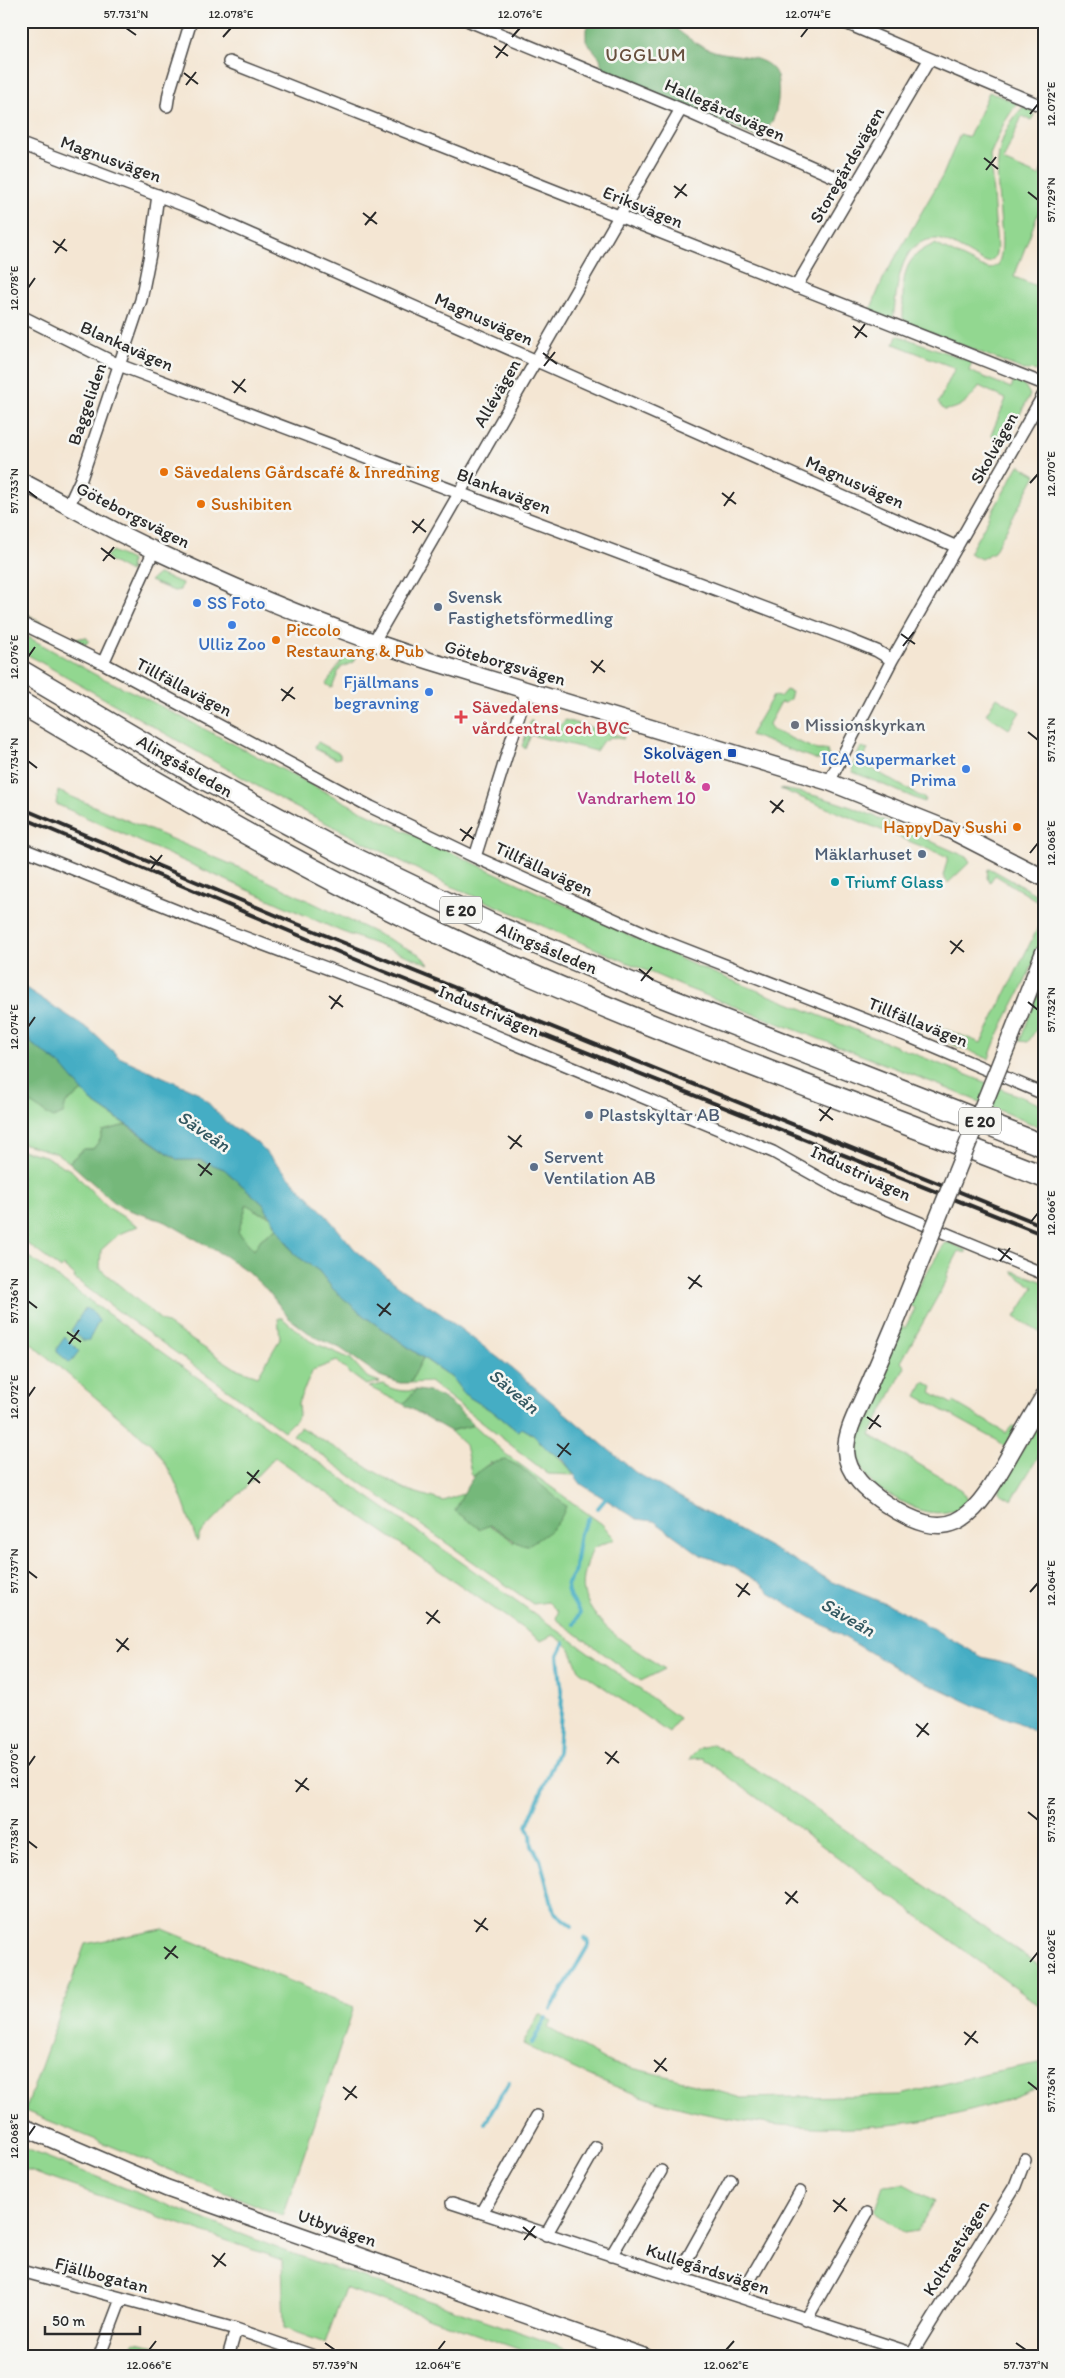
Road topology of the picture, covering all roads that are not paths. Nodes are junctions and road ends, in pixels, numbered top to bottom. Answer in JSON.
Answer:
{"nodes":[{"id":1,"x":191,"y":21,"type":"edge"},
{"id":2,"x":469,"y":21,"type":"edge"},
{"id":3,"x":841,"y":21,"type":"edge"},
{"id":4,"x":929,"y":60,"type":"junction"},
{"id":5,"x":229,"y":62,"type":"dead end"},
{"id":6,"x":167,"y":106,"type":"dead end"},
{"id":7,"x":1044,"y":107,"type":"edge"},
{"id":8,"x":681,"y":109,"type":"junction"},
{"id":9,"x":21,"y":144,"type":"edge"},
{"id":10,"x":855,"y":186,"type":"junction"},
{"id":11,"x":158,"y":195,"type":"junction"},
{"id":12,"x":619,"y":216,"type":"junction"},
{"id":13,"x":796,"y":287,"type":"junction"},
{"id":14,"x":21,"y":316,"type":"edge"},
{"id":15,"x":536,"y":360,"type":"junction"},
{"id":16,"x":119,"y":365,"type":"junction"},
{"id":17,"x":1044,"y":384,"type":"edge"},
{"id":18,"x":1044,"y":394,"type":"edge"},
{"id":19,"x":21,"y":481,"type":"edge"},
{"id":20,"x":459,"y":493,"type":"junction"},
{"id":21,"x":69,"y":505,"type":"junction"},
{"id":22,"x":957,"y":547,"type":"junction"},
{"id":23,"x":154,"y":550,"type":"junction"},
{"id":24,"x":21,"y":623,"type":"edge"},
{"id":25,"x":373,"y":643,"type":"junction"},
{"id":26,"x":892,"y":660,"type":"junction"},
{"id":27,"x":103,"y":663,"type":"junction"},
{"id":28,"x":21,"y":671,"type":"edge"},
{"id":29,"x":526,"y":690,"type":"junction"},
{"id":30,"x":21,"y":703,"type":"edge"},
{"id":31,"x":829,"y":782,"type":"junction"},
{"id":32,"x":21,"y":848,"type":"edge"},
{"id":33,"x":475,"y":857,"type":"junction"},
{"id":34,"x":1044,"y":878,"type":"edge"},
{"id":35,"x":1044,"y":952,"type":"edge"},
{"id":36,"x":1044,"y":1094,"type":"edge"},
{"id":37,"x":1044,"y":1146,"type":"edge"},
{"id":38,"x":1044,"y":1177,"type":"edge"},
{"id":39,"x":1044,"y":1274,"type":"edge"},
{"id":40,"x":1044,"y":1396,"type":"edge"},
{"id":41,"x":537,"y":2116,"type":"dead end"},
{"id":42,"x":21,"y":2126,"type":"edge"},
{"id":43,"x":596,"y":2148,"type":"dead end"},
{"id":44,"x":1025,"y":2160,"type":"dead end"},
{"id":45,"x":661,"y":2171,"type":"dead end"},
{"id":46,"x":731,"y":2180,"type":"dead end"},
{"id":47,"x":800,"y":2192,"type":"dead end"},
{"id":48,"x":452,"y":2203,"type":"dead end"},
{"id":49,"x":482,"y":2213,"type":"junction"},
{"id":50,"x":867,"y":2213,"type":"dead end"},
{"id":51,"x":546,"y":2235,"type":"junction"},
{"id":52,"x":610,"y":2256,"type":"junction"},
{"id":53,"x":21,"y":2271,"type":"edge"},
{"id":54,"x":677,"y":2277,"type":"junction"},
{"id":55,"x":740,"y":2297,"type":"junction"},
{"id":56,"x":121,"y":2299,"type":"junction"},
{"id":57,"x":806,"y":2320,"type":"junction"},
{"id":58,"x":236,"y":2329,"type":"junction"},
{"id":59,"x":912,"y":2353,"type":"junction"},
{"id":60,"x":99,"y":2357,"type":"edge"},
{"id":61,"x":228,"y":2357,"type":"edge"},
{"id":62,"x":317,"y":2357,"type":"edge"},
{"id":63,"x":645,"y":2357,"type":"edge"},
{"id":64,"x":924,"y":2357,"type":"edge"}],
"edges":[{"from":1,"to":6,"type":"street"},
{"from":2,"to":8,"type":"street","name":"Hallegårdsvägen"},
{"from":3,"to":4,"type":"street"},
{"from":4,"to":7,"type":"street"},
{"from":4,"to":10,"type":"street","name":"Storegårdsvägen"},
{"from":5,"to":12,"type":"street","name":"Eriksvägen"},
{"from":8,"to":10,"type":"street","name":"Hallegårdsvägen"},
{"from":8,"to":12,"type":"street","name":"Allévägen"},
{"from":9,"to":11,"type":"street","name":"Magnusvägen"},
{"from":10,"to":13,"type":"street","name":"Storegårdsvägen"},
{"from":11,"to":15,"type":"street","name":"Magnusvägen"},
{"from":11,"to":16,"type":"street","name":"Baggeliden"},
{"from":12,"to":13,"type":"street","name":"Eriksvägen"},
{"from":12,"to":15,"type":"street","name":"Allévägen"},
{"from":13,"to":17,"type":"street","name":"Eriksvägen"},
{"from":14,"to":16,"type":"street","name":"Blankavägen"},
{"from":15,"to":20,"type":"street","name":"Allévägen"},
{"from":15,"to":22,"type":"street","name":"Magnusvägen"},
{"from":16,"to":20,"type":"street","name":"Blankavägen"},
{"from":16,"to":21,"type":"street","name":"Baggeliden"},
{"from":18,"to":22,"type":"street","name":"Skolvägen"},
{"from":19,"to":21,"type":"street","name":"Göteborgsvägen"},
{"from":20,"to":25,"type":"street","name":"Allévägen"},
{"from":20,"to":26,"type":"street","name":"Blankavägen"},
{"from":21,"to":23,"type":"street","name":"Göteborgsvägen"},
{"from":22,"to":26,"type":"street","name":"Skolvägen"},
{"from":23,"to":25,"type":"street","name":"Göteborgsvägen"},
{"from":23,"to":27,"type":"street"},
{"from":24,"to":27,"type":"street","name":"Tillfällavägen"},
{"from":25,"to":29,"type":"street","name":"Göteborgsvägen"},
{"from":26,"to":31,"type":"street","name":"Skolvägen"},
{"from":27,"to":33,"type":"street","name":"Tillfällavägen"},
{"from":28,"to":37,"type":"highway","name":"Alingsåsleden","number":"E 20"},
{"from":29,"to":31,"type":"street","name":"Göteborgsvägen"},
{"from":29,"to":33,"type":"street"},
{"from":30,"to":38,"type":"highway","number":"E 20"},
{"from":31,"to":34,"type":"street","name":"Göteborgsvägen"},
{"from":32,"to":39,"type":"street","name":"Industrivägen"},
{"from":33,"to":36,"type":"street","name":"Tillfällavägen"},
{"from":35,"to":40,"type":"street","bridge":true},
{"from":41,"to":49,"type":"street"},
{"from":42,"to":63,"type":"street","name":"Utbyvägen"},
{"from":43,"to":51,"type":"street"},
{"from":44,"to":59,"type":"street","name":"Koltrastvägen"},
{"from":45,"to":52,"type":"street"},
{"from":46,"to":54,"type":"street"},
{"from":47,"to":55,"type":"street"},
{"from":48,"to":49,"type":"street","name":"Kullegårdsvägen"},
{"from":49,"to":51,"type":"street","name":"Kullegårdsvägen"},
{"from":50,"to":57,"type":"street"},
{"from":51,"to":52,"type":"street","name":"Kullegårdsvägen"},
{"from":52,"to":54,"type":"street","name":"Kullegårdsvägen"},
{"from":53,"to":56,"type":"street","name":"Fjällbogatan"},
{"from":54,"to":55,"type":"street","name":"Kullegårdsvägen"},
{"from":55,"to":57,"type":"street","name":"Kullegårdsvägen"},
{"from":56,"to":58,"type":"street","name":"Fjällbogatan"},
{"from":56,"to":60,"type":"street"},
{"from":57,"to":59,"type":"street","name":"Kullegårdsvägen"},
{"from":58,"to":61,"type":"street"},
{"from":58,"to":62,"type":"street","name":"Fjällbogatan"},
{"from":59,"to":64,"type":"street","name":"Kullegårdsvägen"}]}
